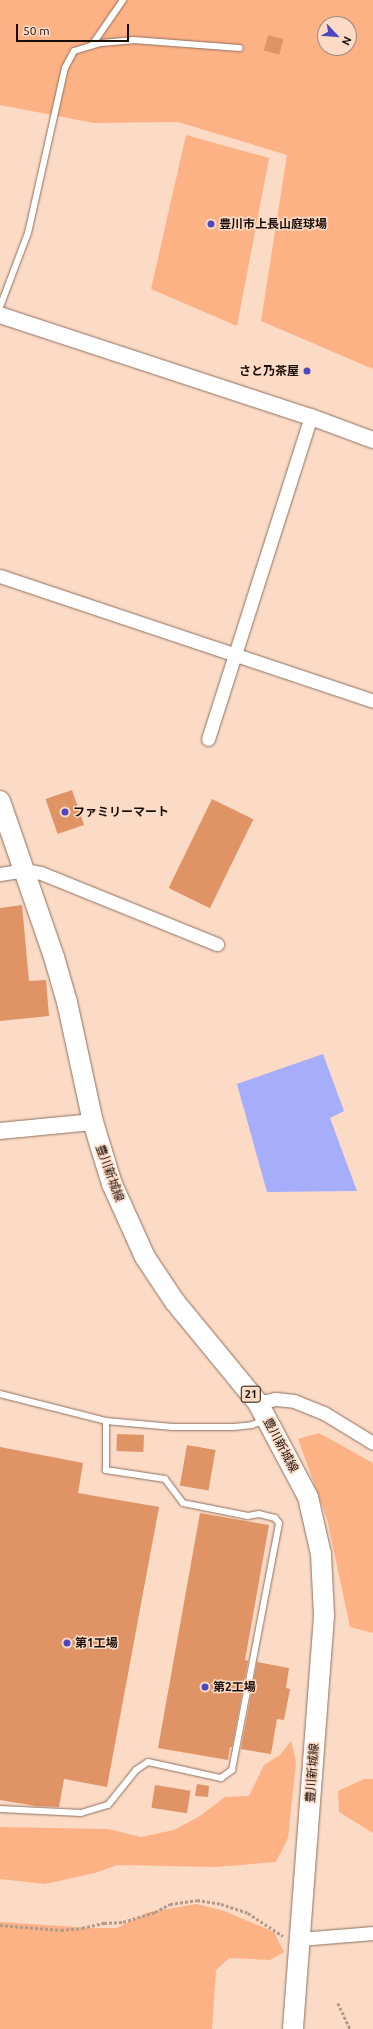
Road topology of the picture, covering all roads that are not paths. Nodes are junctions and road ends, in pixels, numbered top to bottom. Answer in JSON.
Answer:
{"nodes":[{"id":1,"x":123,"y":0,"type":"edge"},
{"id":2,"x":92,"y":46,"type":"junction"},
{"id":3,"x":240,"y":48,"type":"dead end"},
{"id":4,"x":0,"y":307,"type":"edge"},
{"id":5,"x":0,"y":315,"type":"edge"},
{"id":6,"x":311,"y":417,"type":"junction"},
{"id":7,"x":373,"y":440,"type":"edge"},
{"id":8,"x":0,"y":576,"type":"edge"},
{"id":9,"x":236,"y":654,"type":"junction"},
{"id":10,"x":373,"y":701,"type":"edge"},
{"id":11,"x":208,"y":739,"type":"dead end"},
{"id":12,"x":0,"y":801,"type":"edge"},
{"id":13,"x":24,"y":870,"type":"junction"},
{"id":14,"x":0,"y":874,"type":"edge"},
{"id":15,"x":217,"y":944,"type":"dead end"},
{"id":16,"x":93,"y":1122,"type":"junction"},
{"id":17,"x":0,"y":1131,"type":"edge"},
{"id":18,"x":0,"y":1394,"type":"edge"},
{"id":19,"x":262,"y":1411,"type":"junction"},
{"id":20,"x":106,"y":1421,"type":"junction"},
{"id":21,"x":373,"y":1443,"type":"edge"},
{"id":22,"x":0,"y":1809,"type":"edge"},
{"id":23,"x":373,"y":1933,"type":"edge"},
{"id":24,"x":300,"y":1939,"type":"junction"},
{"id":25,"x":293,"y":2029,"type":"edge"}],
"edges":[{"from":1,"to":2,"type":"lane"},
{"from":2,"to":3,"type":"lane"},
{"from":2,"to":4,"type":"lane"},
{"from":5,"to":6,"type":"street"},
{"from":6,"to":7,"type":"street"},
{"from":6,"to":9,"type":"street"},
{"from":8,"to":9,"type":"street"},
{"from":9,"to":10,"type":"street"},
{"from":9,"to":11,"type":"street"},
{"from":12,"to":13,"type":"main road","name":"豊川新城線","number":"21"},
{"from":13,"to":14,"type":"street"},
{"from":13,"to":15,"type":"street"},
{"from":13,"to":16,"type":"main road","name":"豊川新城線","number":"21"},
{"from":16,"to":17,"type":"street"},
{"from":16,"to":19,"type":"main road","name":"豊川新城線","number":"21"},
{"from":18,"to":20,"type":"lane"},
{"from":19,"to":20,"type":"lane"},
{"from":19,"to":21,"type":"street"},
{"from":19,"to":24,"type":"main road","name":"豊川新城線","number":"21"},
{"from":20,"to":22,"type":"lane"},
{"from":23,"to":24,"type":"street"},
{"from":24,"to":25,"type":"main road","name":"豊川新城線","number":"21"}]}
